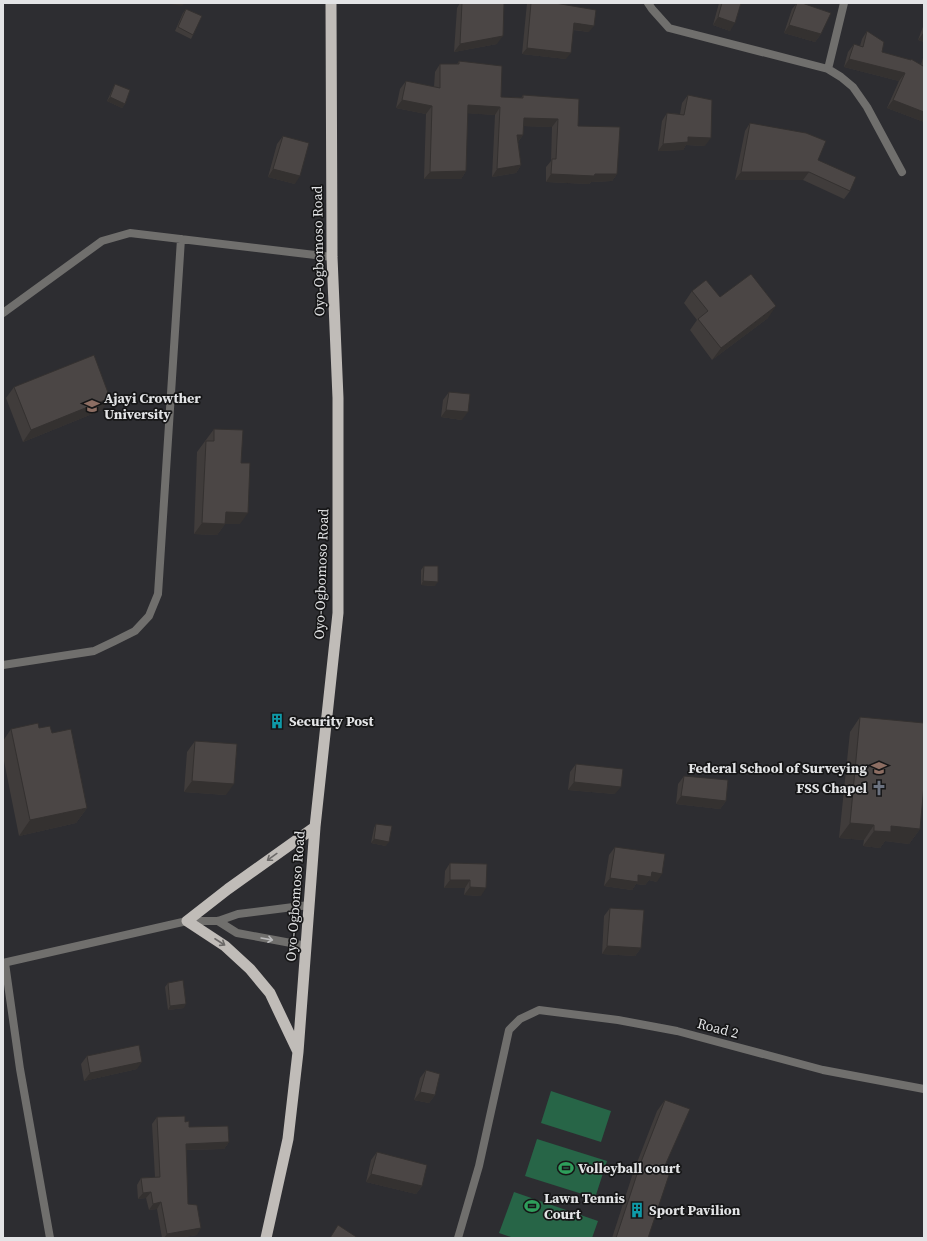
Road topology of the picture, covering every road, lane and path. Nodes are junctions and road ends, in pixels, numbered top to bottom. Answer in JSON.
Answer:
{"nodes":[{"id":1,"x":331,"y":3,"type":"edge"},
{"id":2,"x":648,"y":3,"type":"edge"},
{"id":3,"x":844,"y":3,"type":"edge"},
{"id":4,"x":828,"y":69,"type":"junction"},
{"id":5,"x":902,"y":172,"type":"dead end"},
{"id":6,"x":181,"y":239,"type":"junction"},
{"id":7,"x":332,"y":257,"type":"junction"},
{"id":8,"x":3,"y":312,"type":"edge"},
{"id":9,"x":3,"y":665,"type":"edge"},
{"id":10,"x":316,"y":826,"type":"junction"},
{"id":11,"x":309,"y":905,"type":"junction"},
{"id":12,"x":187,"y":921,"type":"junction"},
{"id":13,"x":218,"y":921,"type":"junction"},
{"id":14,"x":307,"y":946,"type":"junction"},
{"id":15,"x":4,"y":963,"type":"edge"},
{"id":16,"x":298,"y":1052,"type":"junction"},
{"id":17,"x":924,"y":1089,"type":"edge"},
{"id":18,"x":50,"y":1238,"type":"edge"},
{"id":19,"x":266,"y":1238,"type":"edge"},
{"id":20,"x":458,"y":1238,"type":"edge"}],
"edges":[{"from":1,"to":7,"type":"highway","name":"Oyo-Ogbomoso Road"},
{"from":2,"to":4,"type":"street"},
{"from":3,"to":4,"type":"street"},
{"from":4,"to":5,"type":"street"},
{"from":6,"to":7,"type":"street"},
{"from":6,"to":8,"type":"street"},
{"from":6,"to":9,"type":"street"},
{"from":7,"to":10,"type":"highway","name":"Oyo-Ogbomoso Road"},
{"from":10,"to":11,"type":"highway","name":"Oyo-Ogbomoso Road"},
{"from":10,"to":12,"type":"highway","one_way":true},
{"from":11,"to":13,"type":"street"},
{"from":11,"to":14,"type":"highway","name":"Oyo-Ogbomoso Road"},
{"from":12,"to":13,"type":"street"},
{"from":12,"to":15,"type":"street"},
{"from":12,"to":16,"type":"highway","one_way":true},
{"from":13,"to":14,"type":"street","one_way":true},
{"from":14,"to":16,"type":"highway","name":"Oyo-Ogbomoso Road"},
{"from":15,"to":18,"type":"street"},
{"from":16,"to":19,"type":"highway","name":"Oyo-Ogbomoso Road"},
{"from":17,"to":20,"type":"street","name":"Road 2"}]}
